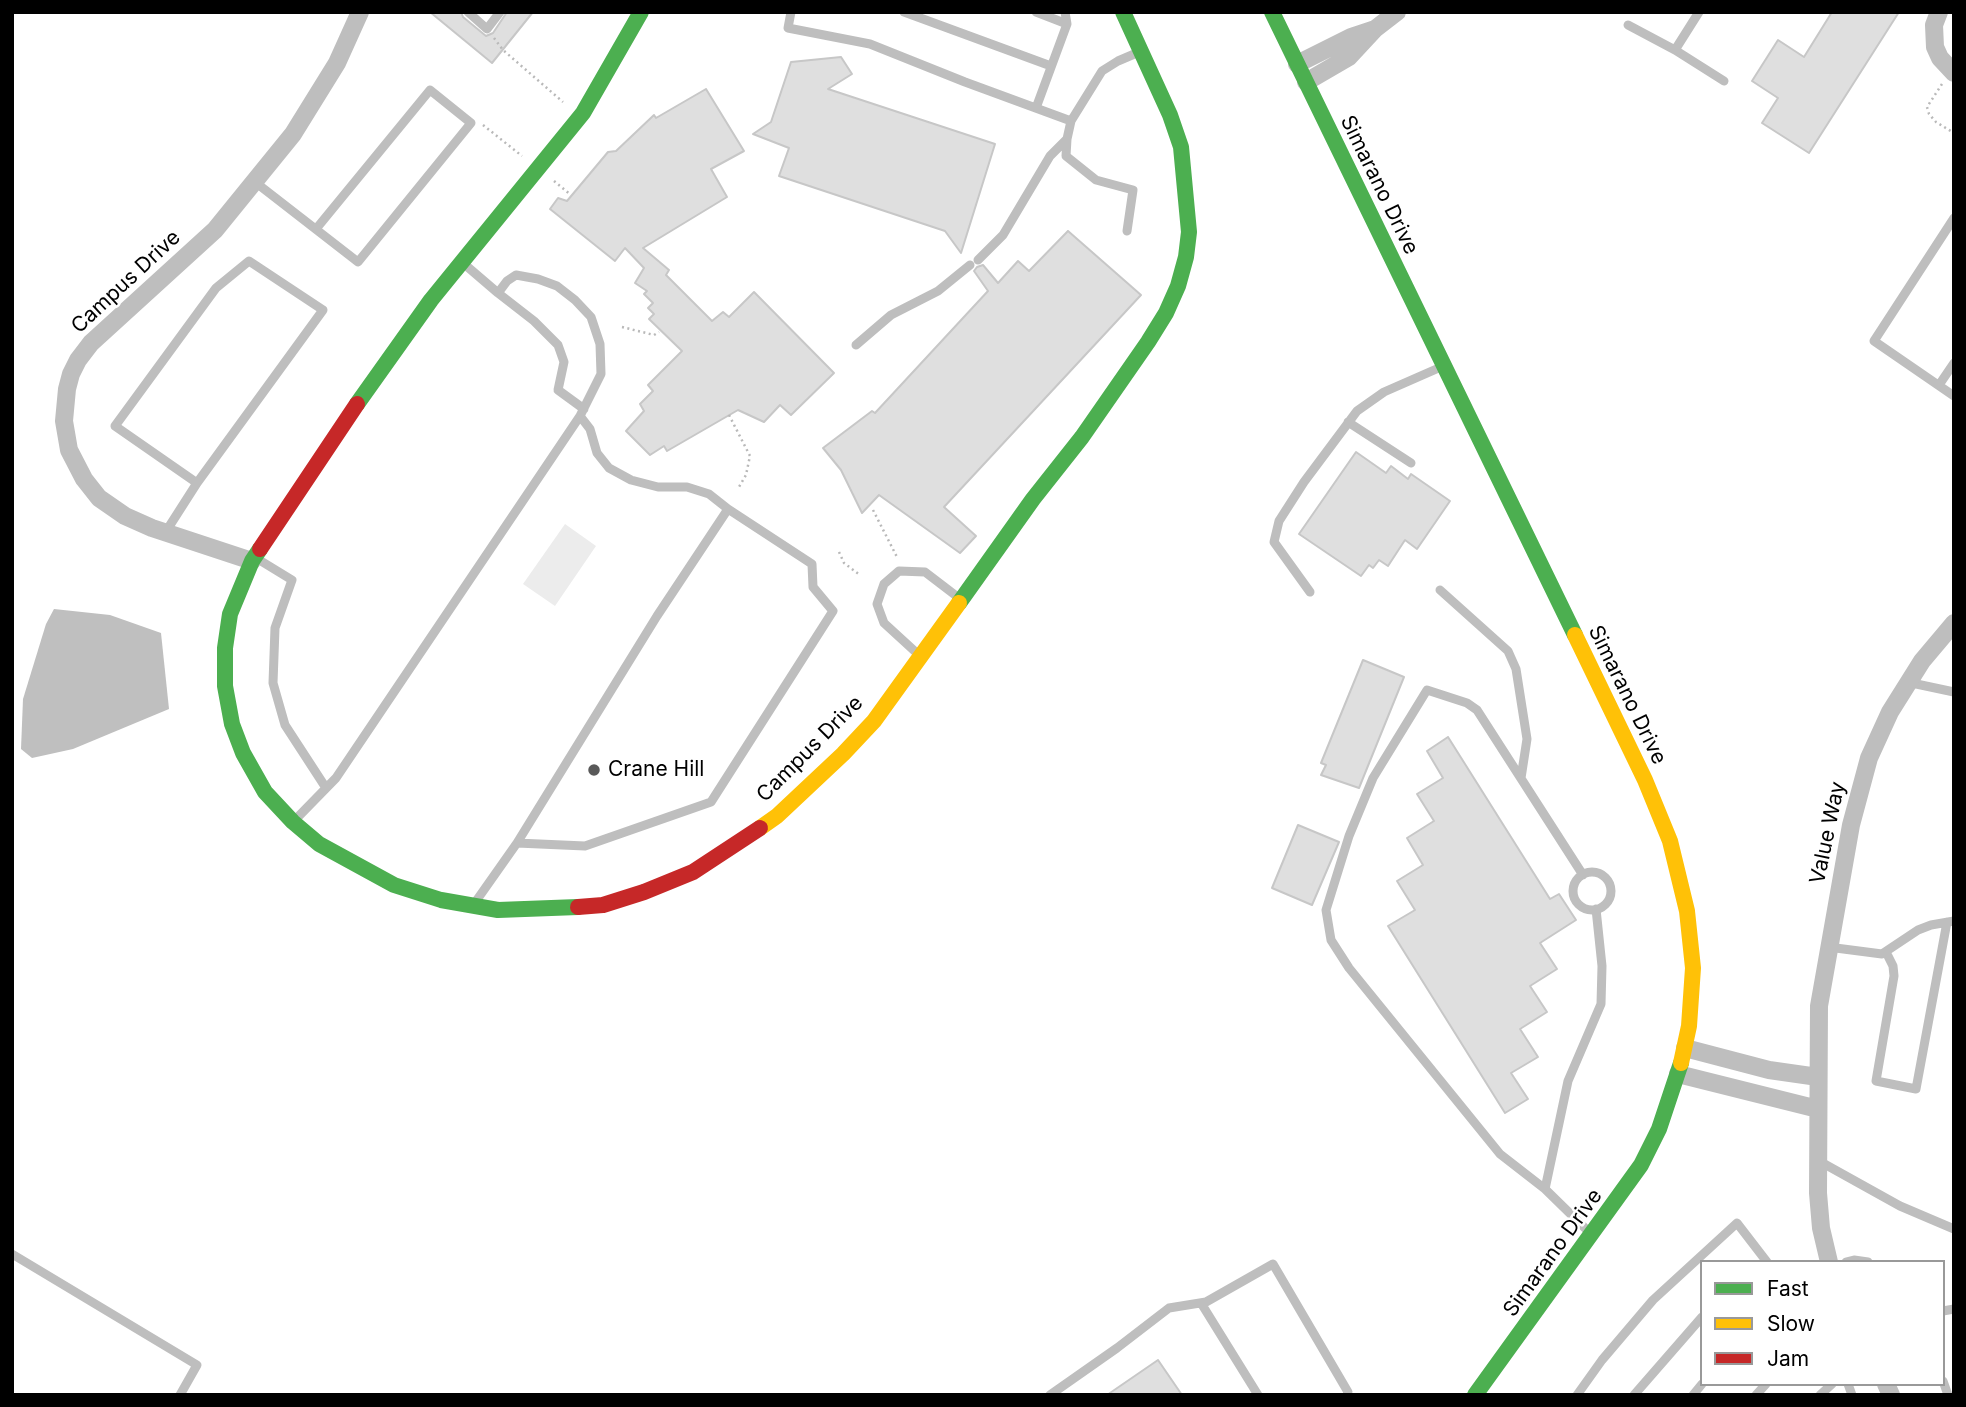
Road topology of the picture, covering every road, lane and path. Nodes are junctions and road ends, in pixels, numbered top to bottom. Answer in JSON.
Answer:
{"nodes":[{"id":1,"x":360,"y":12,"type":"edge"},
{"id":2,"x":468,"y":12,"type":"edge"},
{"id":3,"x":500,"y":12,"type":"edge"},
{"id":4,"x":641,"y":12,"type":"edge"},
{"id":5,"x":791,"y":12,"type":"edge"},
{"id":6,"x":904,"y":12,"type":"edge"},
{"id":7,"x":1036,"y":12,"type":"edge"},
{"id":8,"x":1065,"y":12,"type":"edge"},
{"id":9,"x":1123,"y":12,"type":"edge"},
{"id":10,"x":1272,"y":12,"type":"edge"},
{"id":11,"x":1397,"y":12,"type":"edge"},
{"id":12,"x":1699,"y":12,"type":"edge"},
{"id":13,"x":1939,"y":12,"type":"edge"},
{"id":14,"x":1067,"y":24,"type":"junction"},
{"id":15,"x":1628,"y":25,"type":"dead end"},
{"id":16,"x":1375,"y":29,"type":"junction"},
{"id":17,"x":503,"y":50,"type":"dead end"},
{"id":18,"x":1675,"y":50,"type":"junction"},
{"id":19,"x":1141,"y":52,"type":"junction"},
{"id":20,"x":1297,"y":64,"type":"junction"},
{"id":21,"x":1051,"y":66,"type":"junction"},
{"id":22,"x":1948,"y":78,"type":"edge"},
{"id":23,"x":1724,"y":81,"type":"dead end"},
{"id":24,"x":1306,"y":82,"type":"junction"},
{"id":25,"x":569,"y":107,"type":"dead end"},
{"id":26,"x":1036,"y":108,"type":"junction"},
{"id":27,"x":1071,"y":121,"type":"junction"},
{"id":28,"x":471,"y":123,"type":"junction"},
{"id":29,"x":1954,"y":133,"type":"edge"},
{"id":30,"x":1067,"y":139,"type":"junction"},
{"id":31,"x":527,"y":160,"type":"dead end"},
{"id":32,"x":549,"y":177,"type":"dead end"},
{"id":33,"x":255,"y":182,"type":"junction"},
{"id":34,"x":571,"y":195,"type":"dead end"},
{"id":35,"x":1954,"y":218,"type":"edge"},
{"id":36,"x":316,"y":229,"type":"junction"},
{"id":37,"x":1127,"y":231,"type":"dead end"},
{"id":38,"x":462,"y":262,"type":"junction"},
{"id":39,"x":498,"y":293,"type":"junction"},
{"id":40,"x":621,"y":327,"type":"dead end"},
{"id":41,"x":659,"y":332,"type":"dead end"},
{"id":42,"x":856,"y":345,"type":"dead end"},
{"id":43,"x":1954,"y":362,"type":"edge"},
{"id":44,"x":1444,"y":365,"type":"junction"},
{"id":45,"x":1939,"y":385,"type":"junction"},
{"id":46,"x":1954,"y":396,"type":"edge"},
{"id":47,"x":582,"y":412,"type":"junction"},
{"id":48,"x":729,"y":415,"type":"dead end"},
{"id":49,"x":1348,"y":422,"type":"junction"},
{"id":50,"x":1411,"y":463,"type":"dead end"},
{"id":51,"x":197,"y":483,"type":"junction"},
{"id":52,"x":739,"y":487,"type":"dead end"},
{"id":53,"x":728,"y":509,"type":"junction"},
{"id":54,"x":873,"y":510,"type":"dead end"},
{"id":55,"x":165,"y":533,"type":"junction"},
{"id":56,"x":839,"y":552,"type":"dead end"},
{"id":57,"x":254,"y":559,"type":"junction"},
{"id":58,"x":898,"y":559,"type":"dead end"},
{"id":59,"x":860,"y":575,"type":"dead end"},
{"id":60,"x":1440,"y":590,"type":"dead end"},
{"id":61,"x":1310,"y":592,"type":"dead end"},
{"id":62,"x":960,"y":599,"type":"junction"},
{"id":63,"x":1954,"y":623,"type":"edge"},
{"id":64,"x":920,"y":657,"type":"junction"},
{"id":65,"x":1908,"y":682,"type":"junction"},
{"id":66,"x":1954,"y":692,"type":"edge"},
{"id":67,"x":1521,"y":778,"type":"junction"},
{"id":68,"x":326,"y":788,"type":"junction"},
{"id":69,"x":293,"y":822,"type":"junction"},
{"id":70,"x":517,"y":842,"type":"junction"},
{"id":71,"x":1583,"y":875,"type":"junction"},
{"id":72,"x":473,"y":905,"type":"junction"},
{"id":73,"x":1596,"y":909,"type":"junction"},
{"id":74,"x":1950,"y":921,"type":"edge"},
{"id":75,"x":1828,"y":947,"type":"junction"},
{"id":76,"x":1886,"y":952,"type":"junction"},
{"id":77,"x":1685,"y":1048,"type":"junction"},
{"id":78,"x":1678,"y":1074,"type":"junction"},
{"id":79,"x":1818,"y":1077,"type":"junction"},
{"id":80,"x":1818,"y":1108,"type":"junction"},
{"id":81,"x":1818,"y":1160,"type":"junction"},
{"id":82,"x":1545,"y":1189,"type":"junction"},
{"id":83,"x":1954,"y":1229,"type":"edge"},
{"id":84,"x":1593,"y":1236,"type":"junction"},
{"id":85,"x":12,"y":1254,"type":"edge"},
{"id":86,"x":1764,"y":1260,"type":"edge"},
{"id":87,"x":1829,"y":1260,"type":"edge"},
{"id":88,"x":1201,"y":1303,"type":"junction"},
{"id":89,"x":1700,"y":1319,"type":"edge"},
{"id":90,"x":180,"y":1395,"type":"edge"},
{"id":91,"x":1050,"y":1395,"type":"edge"},
{"id":92,"x":1258,"y":1395,"type":"edge"},
{"id":93,"x":1347,"y":1395,"type":"edge"},
{"id":94,"x":1475,"y":1395,"type":"edge"},
{"id":95,"x":1577,"y":1395,"type":"edge"},
{"id":96,"x":1634,"y":1395,"type":"edge"}],
"edges":[{"from":1,"to":33,"type":"street","name":"Campus Drive"},
{"from":2,"to":3,"type":"lane"},
{"from":4,"to":38,"type":"street","name":"Campus Drive"},
{"from":5,"to":26,"type":"lane"},
{"from":6,"to":21,"type":"lane"},
{"from":7,"to":14,"type":"lane"},
{"from":8,"to":14,"type":"lane"},
{"from":9,"to":19,"type":"street","name":"Campus Drive"},
{"from":10,"to":20,"type":"street","name":"Simarano Drive"},
{"from":11,"to":16,"type":"street"},
{"from":12,"to":18,"type":"lane"},
{"from":13,"to":22,"type":"street"},
{"from":14,"to":21,"type":"lane"},
{"from":15,"to":18,"type":"lane"},
{"from":16,"to":20,"type":"street"},
{"from":16,"to":24,"type":"street"},
{"from":17,"to":25,"type":"path"},
{"from":18,"to":23,"type":"lane"},
{"from":19,"to":27,"type":"lane"},
{"from":19,"to":62,"type":"street","name":"Campus Drive"},
{"from":20,"to":24,"type":"street","name":"Simarano Drive"},
{"from":21,"to":26,"type":"lane"},
{"from":22,"to":29,"type":"path"},
{"from":24,"to":44,"type":"street","name":"Simarano Drive"},
{"from":26,"to":27,"type":"lane"},
{"from":27,"to":30,"type":"lane"},
{"from":28,"to":31,"type":"path"},
{"from":28,"to":36,"type":"lane"},
{"from":28,"to":36,"type":"lane"},
{"from":30,"to":37,"type":"lane"},
{"from":30,"to":42,"type":"lane"},
{"from":32,"to":34,"type":"path"},
{"from":33,"to":36,"type":"lane"},
{"from":33,"to":55,"type":"street","name":"Campus Drive"},
{"from":35,"to":45,"type":"lane"},
{"from":38,"to":39,"type":"lane"},
{"from":38,"to":57,"type":"street","name":"Campus Drive"},
{"from":39,"to":47,"type":"lane"},
{"from":39,"to":47,"type":"lane"},
{"from":40,"to":41,"type":"path"},
{"from":43,"to":45,"type":"lane"},
{"from":44,"to":49,"type":"lane"},
{"from":44,"to":77,"type":"street","name":"Simarano Drive"},
{"from":45,"to":46,"type":"lane"},
{"from":47,"to":53,"type":"lane"},
{"from":47,"to":68,"type":"lane"},
{"from":48,"to":52,"type":"path"},
{"from":49,"to":50,"type":"lane"},
{"from":49,"to":61,"type":"lane"},
{"from":51,"to":51,"type":"lane"},
{"from":51,"to":55,"type":"lane"},
{"from":53,"to":70,"type":"lane"},
{"from":53,"to":70,"type":"lane"},
{"from":54,"to":58,"type":"path"},
{"from":55,"to":57,"type":"street","name":"Campus Drive"},
{"from":56,"to":59,"type":"path"},
{"from":57,"to":68,"type":"lane"},
{"from":57,"to":69,"type":"street","name":"Campus Drive"},
{"from":60,"to":67,"type":"lane"},
{"from":62,"to":64,"type":"street","name":"Campus Drive"},
{"from":62,"to":64,"type":"lane"},
{"from":63,"to":65,"type":"street","name":"Value Way"},
{"from":64,"to":72,"type":"street","name":"Campus Drive"},
{"from":65,"to":66,"type":"lane"},
{"from":65,"to":75,"type":"street","name":"Value Way"},
{"from":67,"to":71,"type":"lane"},
{"from":67,"to":82,"type":"lane"},
{"from":68,"to":69,"type":"lane"},
{"from":69,"to":72,"type":"street","name":"Campus Drive"},
{"from":70,"to":72,"type":"lane"},
{"from":71,"to":73,"type":"lane"},
{"from":71,"to":73,"type":"lane"},
{"from":73,"to":82,"type":"lane"},
{"from":74,"to":76,"type":"lane"},
{"from":74,"to":76,"type":"lane"},
{"from":75,"to":76,"type":"lane"},
{"from":75,"to":79,"type":"street","name":"Value Way"},
{"from":77,"to":78,"type":"street","name":"Simarano Drive"},
{"from":77,"to":79,"type":"street"},
{"from":78,"to":80,"type":"street"},
{"from":78,"to":84,"type":"street","name":"Simarano Drive"},
{"from":79,"to":80,"type":"street","name":"Value Way"},
{"from":80,"to":81,"type":"street","name":"Value Way"},
{"from":81,"to":83,"type":"lane"},
{"from":81,"to":87,"type":"street","name":"Value Way"},
{"from":82,"to":84,"type":"lane"},
{"from":84,"to":94,"type":"street","name":"Simarano Drive"},
{"from":85,"to":90,"type":"lane"},
{"from":86,"to":95,"type":"lane"},
{"from":88,"to":91,"type":"lane"},
{"from":88,"to":92,"type":"lane"},
{"from":88,"to":93,"type":"lane"},
{"from":89,"to":96,"type":"lane"}]}
